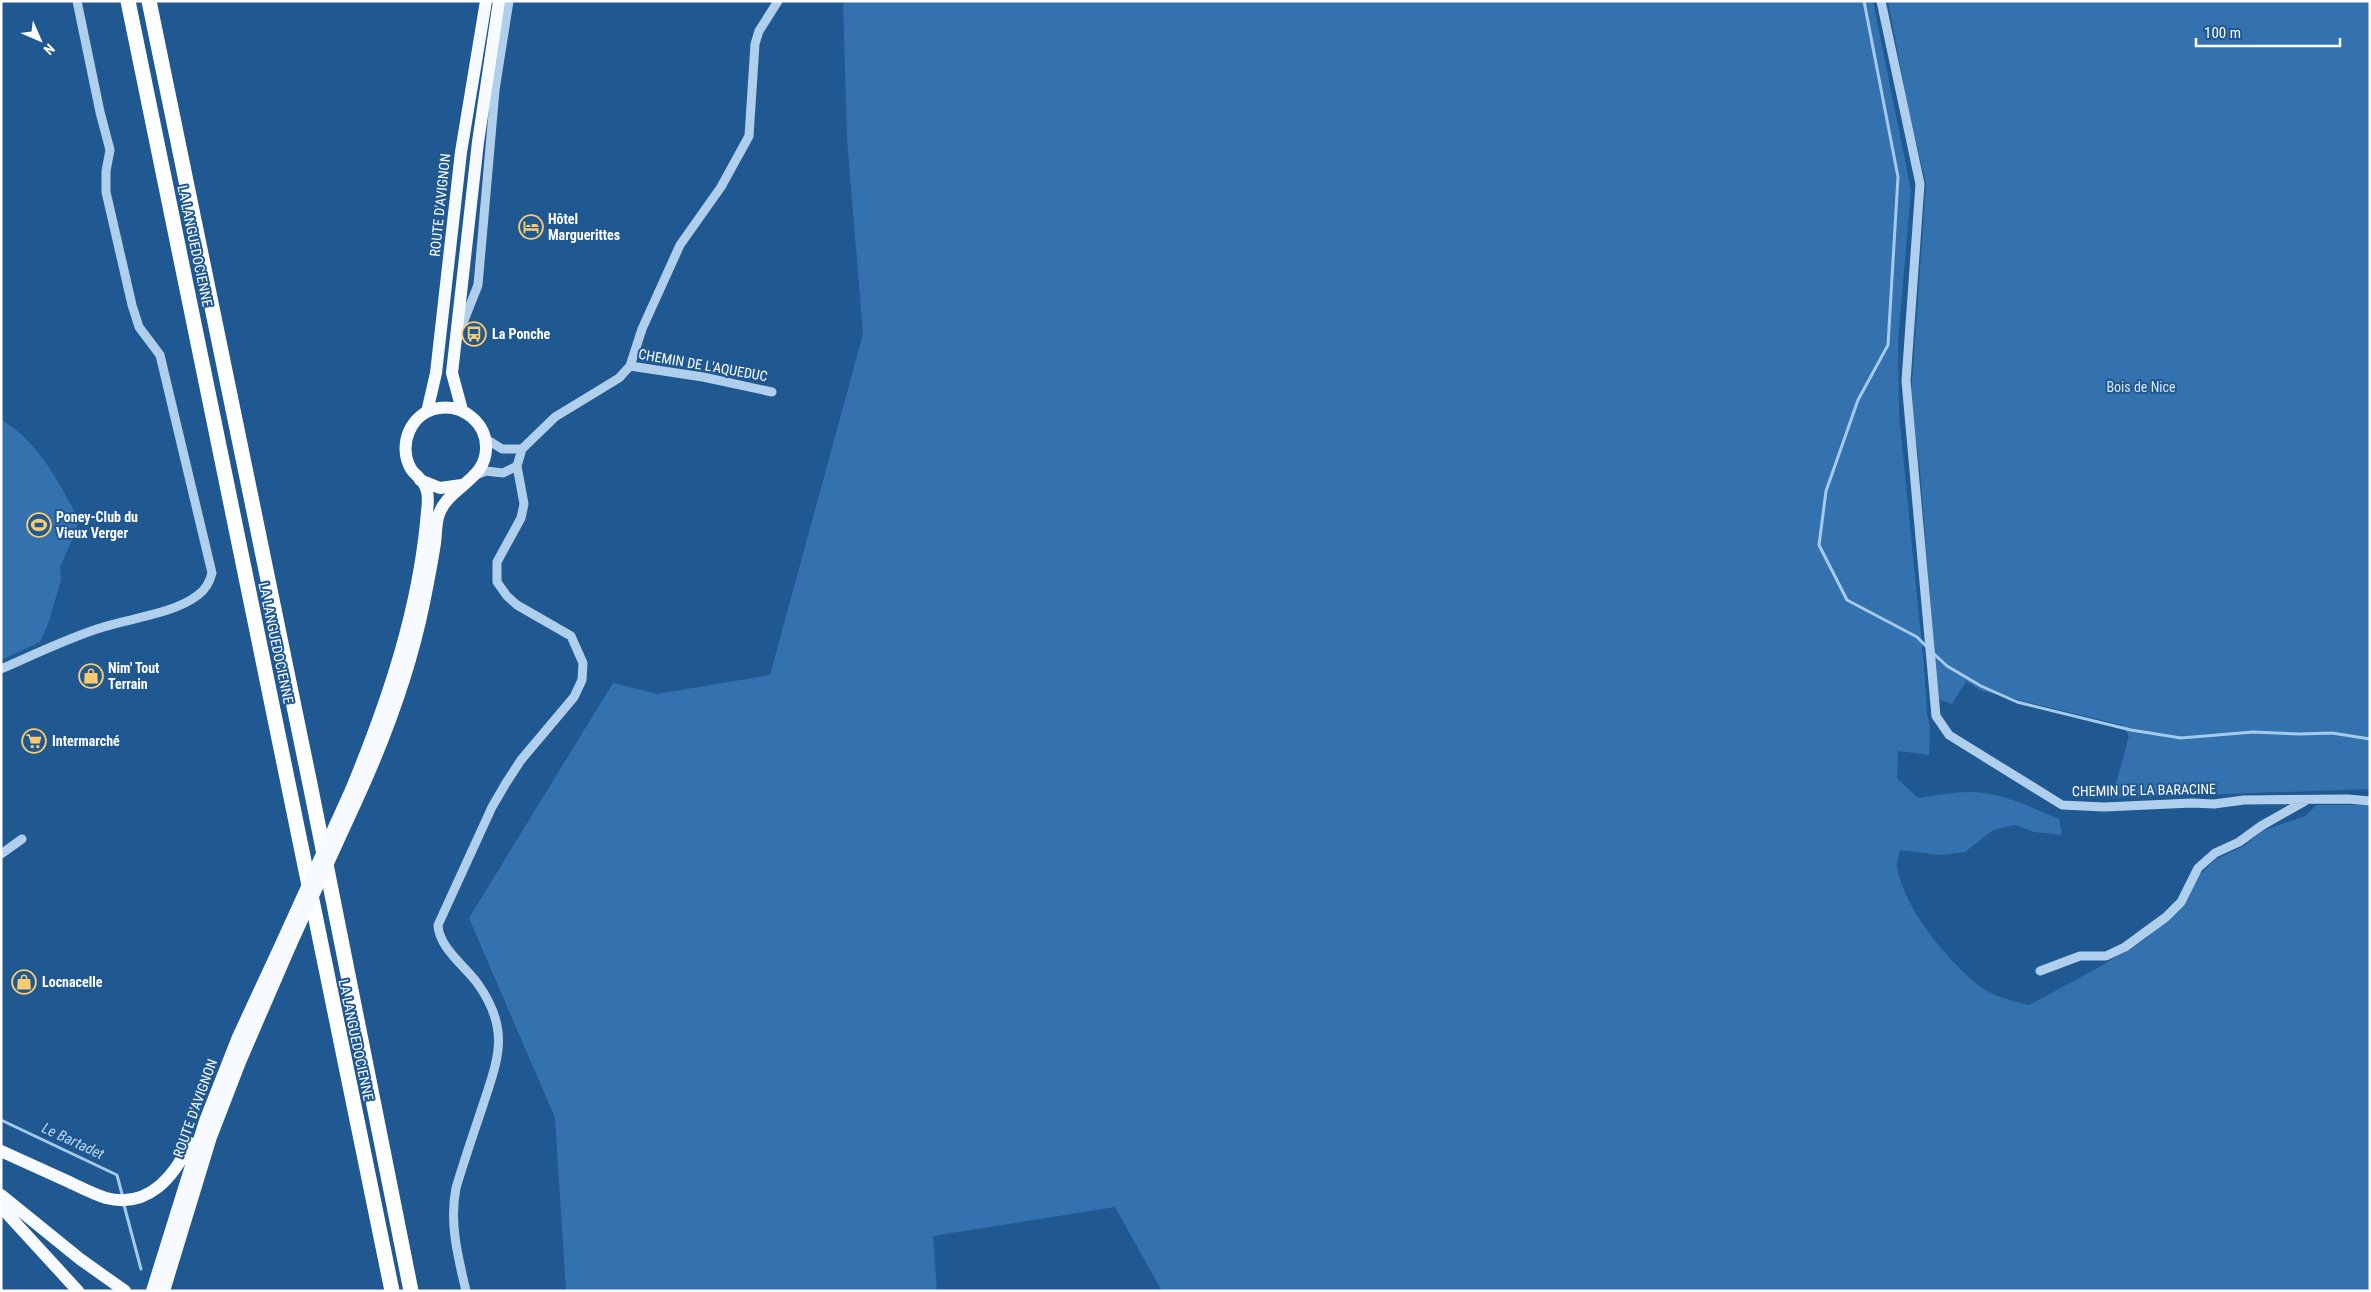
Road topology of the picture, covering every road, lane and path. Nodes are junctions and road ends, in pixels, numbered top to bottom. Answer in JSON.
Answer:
{"nodes":[{"id":1,"x":77,"y":1,"type":"edge"},
{"id":2,"x":128,"y":1,"type":"edge"},
{"id":3,"x":486,"y":1,"type":"edge"},
{"id":4,"x":499,"y":1,"type":"edge"},
{"id":5,"x":509,"y":1,"type":"edge"},
{"id":6,"x":778,"y":1,"type":"edge"},
{"id":7,"x":1881,"y":1,"type":"edge"},
{"id":8,"x":150,"y":4,"type":"edge"},
{"id":9,"x":455,"y":348,"type":"junction"},
{"id":10,"x":630,"y":366,"type":"junction"},
{"id":11,"x":772,"y":392,"type":"dead end"},
{"id":12,"x":462,"y":410,"type":"junction"},
{"id":13,"x":427,"y":412,"type":"junction"},
{"id":14,"x":486,"y":439,"type":"junction"},
{"id":15,"x":522,"y":449,"type":"junction"},
{"id":16,"x":517,"y":466,"type":"junction"},
{"id":17,"x":472,"y":478,"type":"junction"},
{"id":18,"x":420,"y":480,"type":"junction"},
{"id":19,"x":1,"y":669,"type":"edge"},
{"id":20,"x":2305,"y":800,"type":"junction"},
{"id":21,"x":2370,"y":801,"type":"edge"},
{"id":22,"x":22,"y":839,"type":"dead end"},
{"id":23,"x":1,"y":854,"type":"edge"},
{"id":24,"x":287,"y":943,"type":"junction"},
{"id":25,"x":2040,"y":971,"type":"dead end"},
{"id":26,"x":224,"y":1071,"type":"junction"},
{"id":27,"x":1,"y":1151,"type":"edge"},
{"id":28,"x":1,"y":1195,"type":"edge"},
{"id":29,"x":1,"y":1207,"type":"edge"},
{"id":30,"x":123,"y":1290,"type":"edge"},
{"id":31,"x":78,"y":1291,"type":"edge"},
{"id":32,"x":152,"y":1291,"type":"edge"},
{"id":33,"x":164,"y":1291,"type":"edge"},
{"id":34,"x":392,"y":1291,"type":"edge"},
{"id":35,"x":411,"y":1291,"type":"edge"},
{"id":36,"x":466,"y":1291,"type":"edge"}],
"edges":[{"from":1,"to":19,"type":"street"},
{"from":2,"to":34,"type":"highway","name":"LA LANGUEDOCIENNE"},
{"from":3,"to":13,"type":"main road","name":"ROUTE D'AVIGNON"},
{"from":4,"to":9,"type":"main road"},
{"from":5,"to":9,"type":"street"},
{"from":6,"to":10,"type":"street","name":"CHEMIN DE L'AQUEDUC"},
{"from":7,"to":20,"type":"street","name":"CHEMIN DE LA BARACINE"},
{"from":8,"to":35,"type":"highway","name":"LA LANGUEDOCIENNE"},
{"from":9,"to":12,"type":"main road"},
{"from":10,"to":11,"type":"street","name":"CHEMIN DE L'AQUEDUC"},
{"from":10,"to":15,"type":"street","name":"CHEMIN DE L'AQUEDUC"},
{"from":12,"to":13,"type":"main road"},
{"from":12,"to":14,"type":"main road"},
{"from":13,"to":18,"type":"main road"},
{"from":14,"to":15,"type":"street"},
{"from":14,"to":17,"type":"main road"},
{"from":15,"to":16,"type":"street"},
{"from":16,"to":17,"type":"street"},
{"from":16,"to":36,"type":"street"},
{"from":17,"to":18,"type":"main road"},
{"from":17,"to":24,"type":"main road","bridge":true},
{"from":18,"to":24,"type":"main road","bridge":true},
{"from":20,"to":21,"type":"street","name":"CHEMIN DE LA BARACINE"},
{"from":20,"to":25,"type":"street"},
{"from":22,"to":23,"type":"street"},
{"from":24,"to":26,"type":"main road","name":"ROUTE D'AVIGNON"},
{"from":24,"to":33,"type":"main road","name":"ROUTE D'AVIGNON"},
{"from":26,"to":27,"type":"main road"},
{"from":26,"to":32,"type":"main road","name":"ROUTE D'AVIGNON"},
{"from":28,"to":30,"type":"main road"},
{"from":29,"to":31,"type":"main road"}]}
